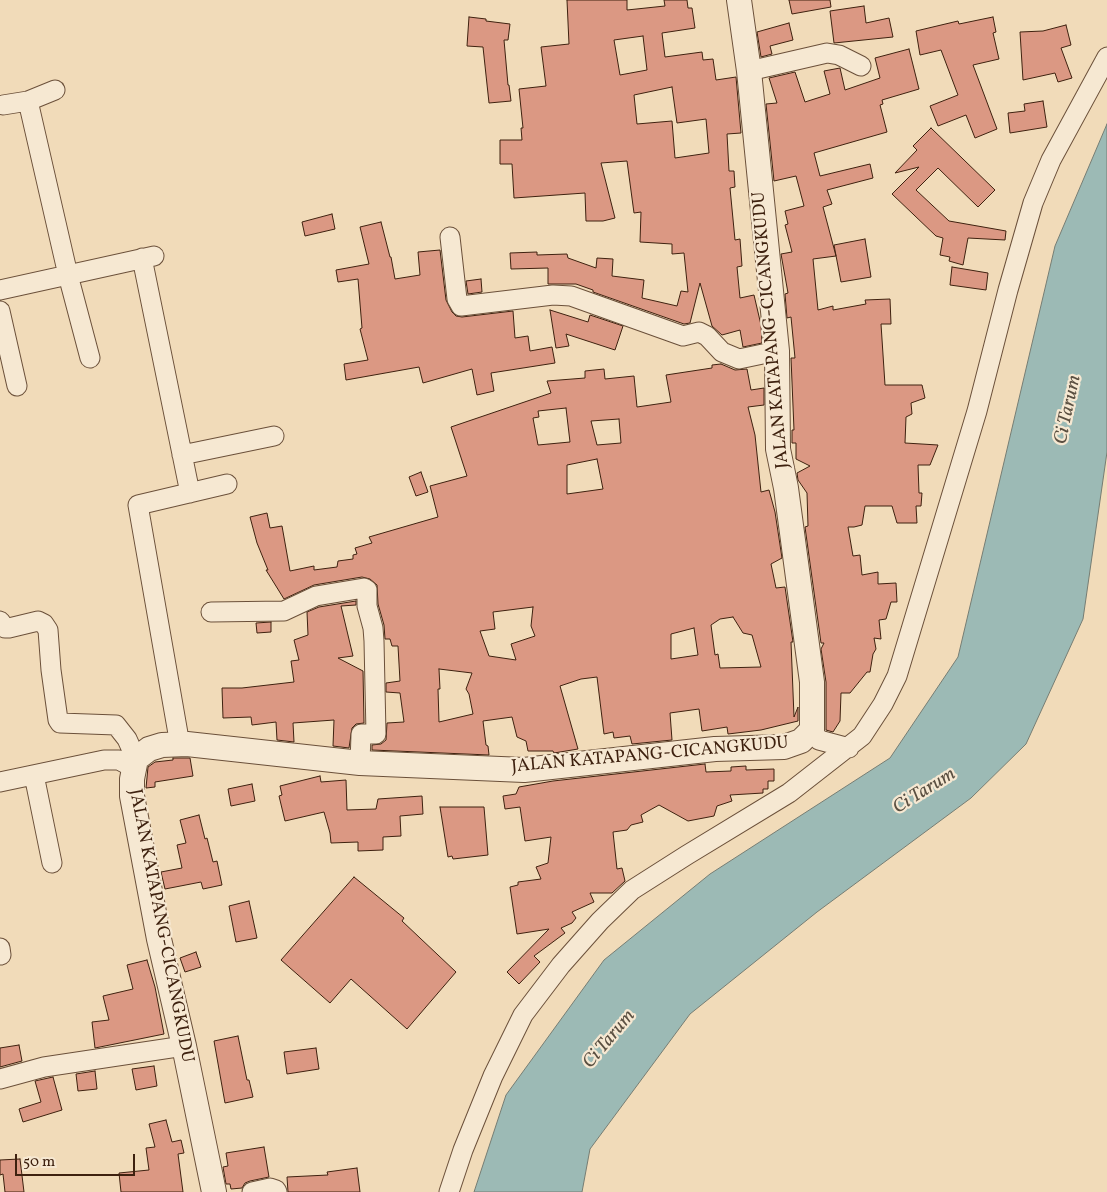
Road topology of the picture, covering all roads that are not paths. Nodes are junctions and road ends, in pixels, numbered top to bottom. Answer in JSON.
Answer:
{"nodes":[{"id":1,"x":740,"y":0,"type":"edge"},
{"id":2,"x":1107,"y":57,"type":"edge"},
{"id":3,"x":861,"y":66,"type":"dead end"},
{"id":4,"x":749,"y":71,"type":"junction"},
{"id":5,"x":55,"y":90,"type":"dead end"},
{"id":6,"x":28,"y":101,"type":"junction"},
{"id":7,"x":4,"y":105,"type":"dead end"},
{"id":8,"x":450,"y":236,"type":"dead end"},
{"id":9,"x":68,"y":275,"type":"junction"},
{"id":10,"x":0,"y":290,"type":"edge"},
{"id":11,"x":0,"y":311,"type":"edge"},
{"id":12,"x":777,"y":351,"type":"junction"},
{"id":13,"x":90,"y":358,"type":"dead end"},
{"id":14,"x":16,"y":386,"type":"dead end"},
{"id":15,"x":274,"y":436,"type":"dead end"},
{"id":16,"x":182,"y":455,"type":"junction"},
{"id":17,"x":227,"y":484,"type":"dead end"},
{"id":18,"x":190,"y":493,"type":"junction"},
{"id":19,"x":211,"y":612,"type":"dead end"},
{"id":20,"x":0,"y":621,"type":"edge"},
{"id":21,"x":812,"y":730,"type":"junction"},
{"id":22,"x":180,"y":745,"type":"junction"},
{"id":23,"x":849,"y":748,"type":"junction"},
{"id":24,"x":135,"y":763,"type":"junction"},
{"id":25,"x":360,"y":763,"type":"junction"},
{"id":26,"x":34,"y":775,"type":"junction"},
{"id":27,"x":0,"y":782,"type":"edge"},
{"id":28,"x":52,"y":863,"type":"dead end"},
{"id":29,"x":184,"y":1046,"type":"junction"},
{"id":30,"x":0,"y":1079,"type":"edge"},
{"id":31,"x":214,"y":1192,"type":"edge"},
{"id":32,"x":252,"y":1192,"type":"edge"},
{"id":33,"x":277,"y":1192,"type":"edge"},
{"id":34,"x":449,"y":1192,"type":"edge"}],
"edges":[{"from":1,"to":4,"type":"street","name":"JALAN KATAPANG-CICANGKUDU"},
{"from":2,"to":23,"type":"street"},
{"from":3,"to":4,"type":"street"},
{"from":4,"to":12,"type":"street","name":"JALAN KATAPANG-CICANGKUDU"},
{"from":5,"to":6,"type":"street"},
{"from":6,"to":7,"type":"street"},
{"from":6,"to":9,"type":"street"},
{"from":8,"to":12,"type":"street"},
{"from":9,"to":10,"type":"street"},
{"from":9,"to":13,"type":"street"},
{"from":9,"to":16,"type":"street"},
{"from":11,"to":14,"type":"street"},
{"from":12,"to":21,"type":"street","name":"JALAN KATAPANG-CICANGKUDU"},
{"from":15,"to":16,"type":"street"},
{"from":16,"to":18,"type":"street"},
{"from":17,"to":18,"type":"street"},
{"from":18,"to":22,"type":"street"},
{"from":19,"to":25,"type":"street"},
{"from":20,"to":24,"type":"street"},
{"from":21,"to":23,"type":"street"},
{"from":21,"to":25,"type":"street","name":"JALAN KATAPANG-CICANGKUDU"},
{"from":22,"to":24,"type":"street","name":"JALAN KATAPANG-CICANGKUDU"},
{"from":22,"to":25,"type":"street","name":"JALAN KATAPANG-CICANGKUDU"},
{"from":23,"to":34,"type":"street"},
{"from":24,"to":26,"type":"street"},
{"from":24,"to":29,"type":"street","name":"JALAN KATAPANG-CICANGKUDU"},
{"from":26,"to":27,"type":"street"},
{"from":26,"to":28,"type":"street"},
{"from":29,"to":30,"type":"street"},
{"from":29,"to":31,"type":"street","name":"JALAN KATAPANG-CICANGKUDU"},
{"from":32,"to":33,"type":"street"}]}
